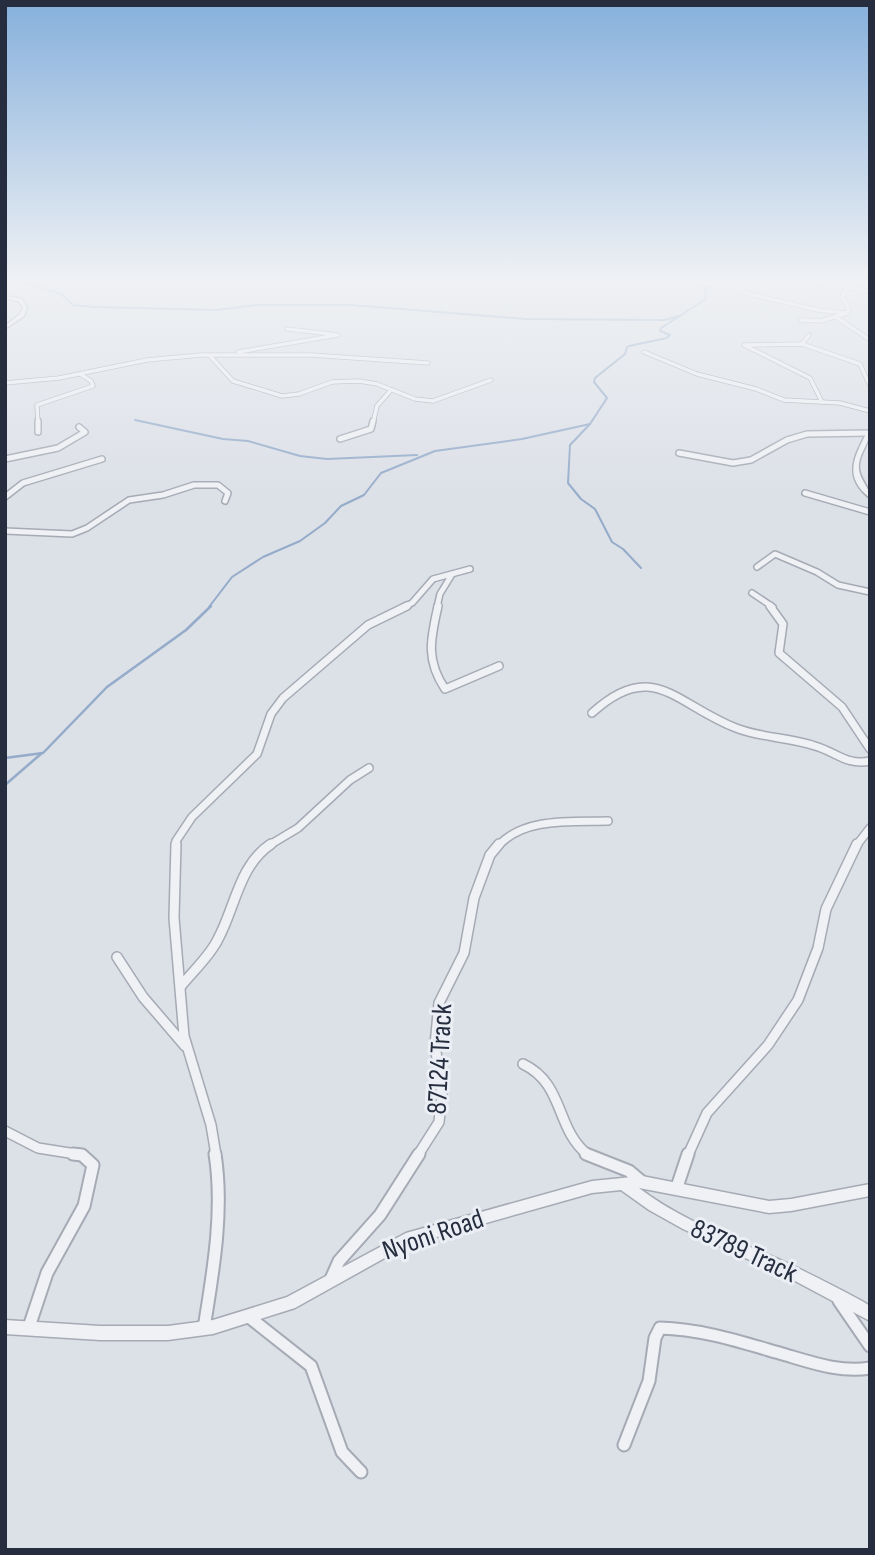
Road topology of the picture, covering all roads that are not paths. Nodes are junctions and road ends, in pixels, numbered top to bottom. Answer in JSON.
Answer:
{"nodes":[{"id":1,"x":239,"y":353,"type":"edge"},
{"id":2,"x":645,"y":353,"type":"edge"},
{"id":3,"x":758,"y":353,"type":"edge"},
{"id":4,"x":826,"y":353,"type":"edge"},
{"id":5,"x":234,"y":355,"type":"junction"},
{"id":6,"x":210,"y":356,"type":"junction"},
{"id":7,"x":428,"y":363,"type":"dead end"},
{"id":8,"x":80,"y":374,"type":"junction"},
{"id":9,"x":491,"y":380,"type":"dead end"},
{"id":10,"x":5,"y":383,"type":"edge"},
{"id":11,"x":870,"y":386,"type":"edge"},
{"id":12,"x":391,"y":390,"type":"junction"},
{"id":13,"x":822,"y":402,"type":"junction"},
{"id":14,"x":870,"y":411,"type":"edge"},
{"id":15,"x":79,"y":427,"type":"dead end"},
{"id":16,"x":38,"y":432,"type":"dead end"},
{"id":17,"x":869,"y":433,"type":"edge"},
{"id":18,"x":340,"y":439,"type":"dead end"},
{"id":19,"x":679,"y":453,"type":"dead end"},
{"id":20,"x":5,"y":459,"type":"edge"},
{"id":21,"x":102,"y":459,"type":"dead end"},
{"id":22,"x":805,"y":493,"type":"dead end"},
{"id":23,"x":870,"y":495,"type":"edge"},
{"id":24,"x":5,"y":497,"type":"edge"},
{"id":25,"x":225,"y":501,"type":"dead end"},
{"id":26,"x":870,"y":512,"type":"edge"},
{"id":27,"x":5,"y":531,"type":"edge"},
{"id":28,"x":757,"y":567,"type":"dead end"},
{"id":29,"x":471,"y":569,"type":"dead end"},
{"id":30,"x":451,"y":576,"type":"junction"},
{"id":31,"x":870,"y":592,"type":"edge"},
{"id":32,"x":752,"y":593,"type":"dead end"},
{"id":33,"x":499,"y":666,"type":"dead end"},
{"id":34,"x":593,"y":713,"type":"dead end"},
{"id":35,"x":870,"y":749,"type":"edge"},
{"id":36,"x":870,"y":761,"type":"edge"},
{"id":37,"x":369,"y":768,"type":"dead end"},
{"id":38,"x":608,"y":821,"type":"dead end"},
{"id":39,"x":870,"y":828,"type":"edge"},
{"id":40,"x":117,"y":957,"type":"dead end"},
{"id":41,"x":180,"y":986,"type":"junction"},
{"id":42,"x":185,"y":1046,"type":"junction"},
{"id":43,"x":523,"y":1064,"type":"dead end"},
{"id":44,"x":5,"y":1131,"type":"edge"},
{"id":45,"x":642,"y":1182,"type":"junction"},
{"id":46,"x":622,"y":1183,"type":"junction"},
{"id":47,"x":677,"y":1187,"type":"junction"},
{"id":48,"x":870,"y":1190,"type":"edge"},
{"id":49,"x":330,"y":1283,"type":"junction"},
{"id":50,"x":833,"y":1293,"type":"junction"},
{"id":51,"x":870,"y":1314,"type":"edge"},
{"id":52,"x":248,"y":1317,"type":"junction"},
{"id":53,"x":5,"y":1327,"type":"edge"},
{"id":54,"x":29,"y":1327,"type":"junction"},
{"id":55,"x":204,"y":1328,"type":"junction"},
{"id":56,"x":870,"y":1346,"type":"edge"},
{"id":57,"x":870,"y":1368,"type":"edge"},
{"id":58,"x":624,"y":1445,"type":"dead end"},
{"id":59,"x":361,"y":1472,"type":"dead end"}],
"edges":[{"from":1,"to":5,"type":"street"},
{"from":2,"to":13,"type":"street"},
{"from":3,"to":13,"type":"street"},
{"from":4,"to":11,"type":"street"},
{"from":5,"to":6,"type":"street"},
{"from":5,"to":7,"type":"street"},
{"from":6,"to":8,"type":"street"},
{"from":6,"to":12,"type":"street"},
{"from":8,"to":10,"type":"street"},
{"from":8,"to":16,"type":"street"},
{"from":9,"to":12,"type":"street"},
{"from":12,"to":18,"type":"street"},
{"from":13,"to":14,"type":"street"},
{"from":15,"to":20,"type":"street"},
{"from":17,"to":19,"type":"street"},
{"from":17,"to":23,"type":"street"},
{"from":21,"to":24,"type":"street"},
{"from":22,"to":26,"type":"street"},
{"from":25,"to":27,"type":"street"},
{"from":28,"to":31,"type":"street"},
{"from":29,"to":30,"type":"street"},
{"from":30,"to":33,"type":"street"},
{"from":30,"to":41,"type":"street"},
{"from":32,"to":35,"type":"street"},
{"from":34,"to":36,"type":"street"},
{"from":37,"to":41,"type":"street"},
{"from":38,"to":49,"type":"street","name":"87124 Track"},
{"from":39,"to":47,"type":"street"},
{"from":40,"to":42,"type":"street"},
{"from":41,"to":42,"type":"street"},
{"from":42,"to":55,"type":"street"},
{"from":43,"to":45,"type":"street"},
{"from":44,"to":54,"type":"street"},
{"from":45,"to":46,"type":"street","name":"Nyoni Road"},
{"from":45,"to":47,"type":"street","name":"Nyoni Road"},
{"from":46,"to":49,"type":"street","name":"Nyoni Road"},
{"from":46,"to":50,"type":"street","name":"83789 Track"},
{"from":47,"to":48,"type":"street","name":"Nyoni Road"},
{"from":49,"to":52,"type":"street","name":"Nyoni Road"},
{"from":50,"to":51,"type":"street","name":"83789 Track"},
{"from":50,"to":56,"type":"street"},
{"from":52,"to":55,"type":"street","name":"Nyoni Road"},
{"from":52,"to":59,"type":"street"},
{"from":53,"to":54,"type":"street","name":"Nyoni Road"},
{"from":54,"to":55,"type":"street","name":"Nyoni Road"},
{"from":57,"to":58,"type":"street"}]}
